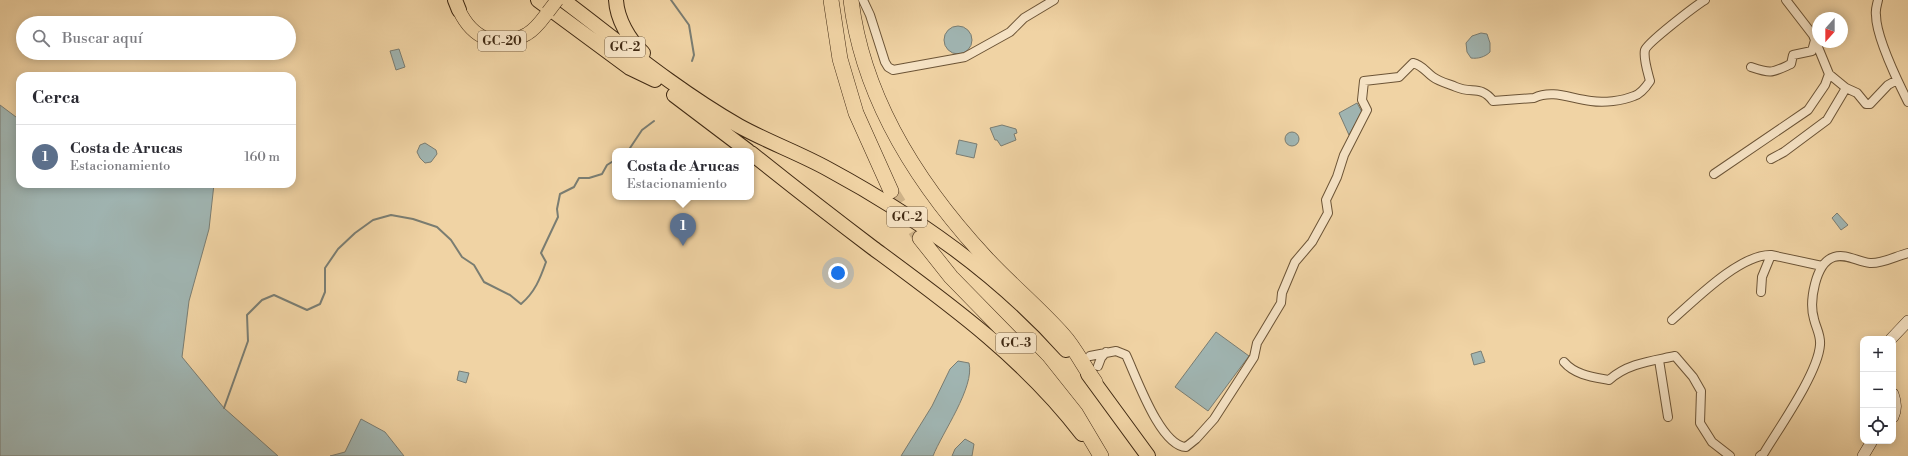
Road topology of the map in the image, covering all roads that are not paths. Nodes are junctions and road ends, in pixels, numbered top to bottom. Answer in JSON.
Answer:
{"nodes":[{"id":1,"x":538,"y":0,"type":"edge"},
{"id":2,"x":557,"y":0,"type":"edge"},
{"id":3,"x":563,"y":0,"type":"edge"},
{"id":4,"x":616,"y":0,"type":"edge"},
{"id":5,"x":831,"y":0,"type":"edge"},
{"id":6,"x":1054,"y":0,"type":"edge"},
{"id":7,"x":1705,"y":0,"type":"edge"},
{"id":8,"x":1786,"y":0,"type":"edge"},
{"id":9,"x":1878,"y":0,"type":"edge"},
{"id":10,"x":457,"y":3,"type":"edge"},
{"id":11,"x":860,"y":5,"type":"edge"},
{"id":12,"x":548,"y":6,"type":"edge"},
{"id":13,"x":1812,"y":35,"type":"edge"},
{"id":14,"x":1813,"y":48,"type":"edge"},
{"id":15,"x":1819,"y":48,"type":"edge"},
{"id":16,"x":1751,"y":67,"type":"dead end"},
{"id":17,"x":1829,"y":74,"type":"junction"},
{"id":18,"x":660,"y":79,"type":"junction"},
{"id":19,"x":1897,"y":80,"type":"junction"},
{"id":20,"x":1846,"y":88,"type":"junction"},
{"id":21,"x":1908,"y":102,"type":"edge"},
{"id":22,"x":744,"y":148,"type":"edge"},
{"id":23,"x":754,"y":155,"type":"edge"},
{"id":24,"x":1771,"y":159,"type":"dead end"},
{"id":25,"x":1714,"y":174,"type":"dead end"},
{"id":26,"x":891,"y":191,"type":"tunnel mouth"},
{"id":27,"x":920,"y":238,"type":"tunnel mouth"},
{"id":28,"x":1908,"y":253,"type":"edge"},
{"id":29,"x":1771,"y":255,"type":"junction"},
{"id":30,"x":1822,"y":266,"type":"junction"},
{"id":31,"x":1761,"y":292,"type":"dead end"},
{"id":32,"x":1672,"y":320,"type":"dead end"},
{"id":33,"x":1908,"y":321,"type":"edge"},
{"id":34,"x":1895,"y":336,"type":"edge"},
{"id":35,"x":1106,"y":352,"type":"junction"},
{"id":36,"x":1090,"y":356,"type":"dead end"},
{"id":37,"x":1659,"y":360,"type":"junction"},
{"id":38,"x":1564,"y":362,"type":"dead end"},
{"id":39,"x":1098,"y":366,"type":"dead end"},
{"id":40,"x":1095,"y":382,"type":"junction"},
{"id":41,"x":1668,"y":417,"type":"dead end"},
{"id":42,"x":1870,"y":444,"type":"edge"},
{"id":43,"x":1100,"y":456,"type":"edge"},
{"id":44,"x":1148,"y":456,"type":"edge"},
{"id":45,"x":1730,"y":456,"type":"edge"},
{"id":46,"x":1760,"y":456,"type":"edge"},
{"id":47,"x":1863,"y":456,"type":"edge"}],
"edges":[{"from":1,"to":18,"type":"highway"},
{"from":2,"to":12,"type":"main road","number":"GC-20","bridge":true},
{"from":3,"to":18,"type":"highway","number":"GC-2"},
{"from":4,"to":18,"type":"highway"},
{"from":5,"to":26,"type":"highway"},
{"from":6,"to":11,"type":"street"},
{"from":7,"to":35,"type":"street"},
{"from":8,"to":13,"type":"street"},
{"from":9,"to":19,"type":"street"},
{"from":10,"to":12,"type":"main road","number":"GC-20"},
{"from":11,"to":40,"type":"highway","number":"GC-3"},
{"from":12,"to":18,"type":"highway","number":"GC-2"},
{"from":14,"to":16,"type":"street"},
{"from":15,"to":17,"type":"street"},
{"from":17,"to":20,"type":"street"},
{"from":17,"to":25,"type":"street"},
{"from":18,"to":22,"type":"highway","number":"GC-2"},
{"from":18,"to":40,"type":"highway","number":"GC-2"},
{"from":19,"to":20,"type":"street"},
{"from":19,"to":21,"type":"street"},
{"from":20,"to":24,"type":"street"},
{"from":23,"to":43,"type":"highway"},
{"from":27,"to":43,"type":"highway","number":"GC-3"},
{"from":28,"to":30,"type":"street"},
{"from":29,"to":30,"type":"street"},
{"from":29,"to":31,"type":"street"},
{"from":29,"to":32,"type":"street"},
{"from":30,"to":46,"type":"street"},
{"from":33,"to":34,"type":"main road"},
{"from":35,"to":36,"type":"street"},
{"from":35,"to":39,"type":"street"},
{"from":37,"to":38,"type":"street"},
{"from":37,"to":41,"type":"street"},
{"from":37,"to":45,"type":"street"},
{"from":40,"to":44,"type":"highway","number":"GC-2"},
{"from":42,"to":47,"type":"main road"}]}
